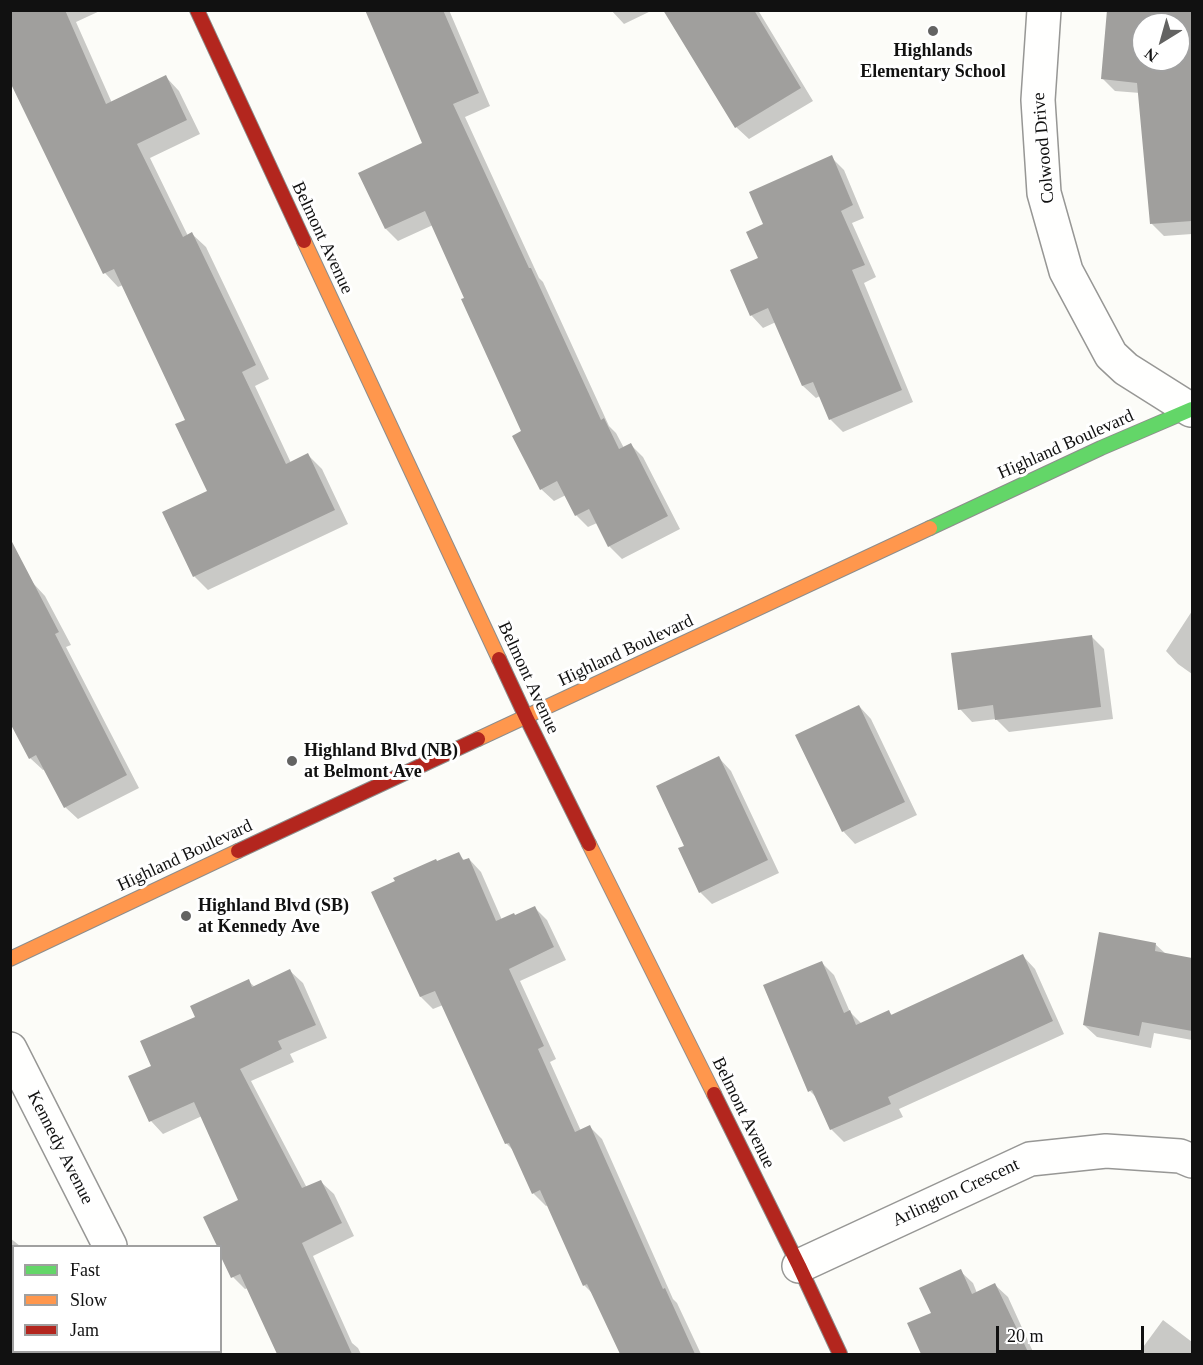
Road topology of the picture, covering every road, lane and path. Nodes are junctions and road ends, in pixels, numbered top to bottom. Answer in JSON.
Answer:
{"nodes":[{"id":1,"x":196,"y":10,"type":"edge"},
{"id":2,"x":1044,"y":10,"type":"edge"},
{"id":3,"x":1192,"y":410,"type":"edge"},
{"id":4,"x":526,"y":717,"type":"junction"},
{"id":5,"x":10,"y":958,"type":"edge"},
{"id":6,"x":10,"y":1049,"type":"edge"},
{"id":7,"x":1192,"y":1161,"type":"edge"},
{"id":8,"x":109,"y":1245,"type":"edge"},
{"id":9,"x":800,"y":1266,"type":"junction"},
{"id":10,"x":840,"y":1354,"type":"edge"}],
"edges":[{"from":1,"to":4,"type":"street","name":"Belmont Avenue"},
{"from":2,"to":3,"type":"street","name":"Colwood Drive"},
{"from":3,"to":4,"type":"street","name":"Highland Boulevard"},
{"from":4,"to":5,"type":"street","name":"Highland Boulevard"},
{"from":4,"to":9,"type":"street","name":"Belmont Avenue"},
{"from":6,"to":8,"type":"street","name":"Kennedy Avenue"},
{"from":7,"to":9,"type":"street","name":"Arlington Crescent"},
{"from":9,"to":10,"type":"street","name":"Belmont Avenue"}]}
